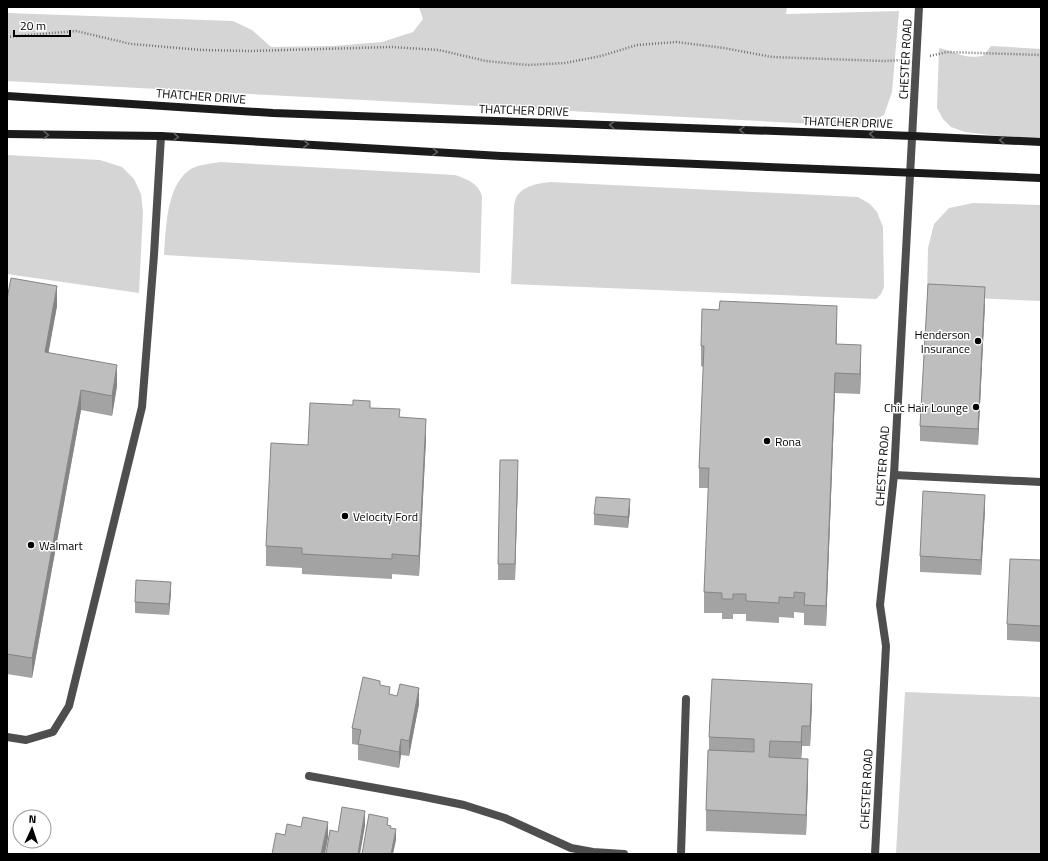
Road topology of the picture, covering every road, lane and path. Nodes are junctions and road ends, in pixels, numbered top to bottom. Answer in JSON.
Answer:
{"nodes":[{"id":1,"x":919,"y":7,"type":"edge"},
{"id":2,"x":7,"y":37,"type":"edge"},
{"id":3,"x":1041,"y":55,"type":"edge"},
{"id":4,"x":917,"y":59,"type":"junction"},
{"id":5,"x":7,"y":96,"type":"edge"},
{"id":6,"x":7,"y":134,"type":"edge"},
{"id":7,"x":161,"y":136,"type":"junction"},
{"id":8,"x":913,"y":136,"type":"junction"},
{"id":9,"x":1041,"y":142,"type":"edge"},
{"id":10,"x":911,"y":172,"type":"junction"},
{"id":11,"x":1041,"y":178,"type":"edge"},
{"id":12,"x":894,"y":475,"type":"junction"},
{"id":13,"x":1041,"y":482,"type":"edge"},
{"id":14,"x":686,"y":699,"type":"dead end"},
{"id":15,"x":7,"y":737,"type":"edge"},
{"id":16,"x":309,"y":776,"type":"dead end"},
{"id":17,"x":624,"y":854,"type":"edge"},
{"id":18,"x":681,"y":854,"type":"edge"},
{"id":19,"x":875,"y":854,"type":"edge"}],
"edges":[{"from":1,"to":4,"type":"street","name":"CHESTER ROAD"},
{"from":2,"to":4,"type":"path"},
{"from":3,"to":4,"type":"path"},
{"from":4,"to":8,"type":"street","name":"CHESTER ROAD"},
{"from":8,"to":5,"type":"main road","name":"THATCHER DRIVE","one_way":true},
{"from":6,"to":7,"type":"main road","one_way":true},
{"from":7,"to":10,"type":"main road","one_way":true},
{"from":7,"to":15,"type":"street"},
{"from":9,"to":8,"type":"main road","name":"THATCHER DRIVE","one_way":true},
{"from":8,"to":10,"type":"street","name":"CHESTER ROAD"},
{"from":10,"to":11,"type":"main road"},
{"from":10,"to":12,"type":"street","name":"CHESTER ROAD"},
{"from":12,"to":13,"type":"street"},
{"from":12,"to":19,"type":"street","name":"CHESTER ROAD"},
{"from":14,"to":18,"type":"street"},
{"from":16,"to":17,"type":"street"}]}
